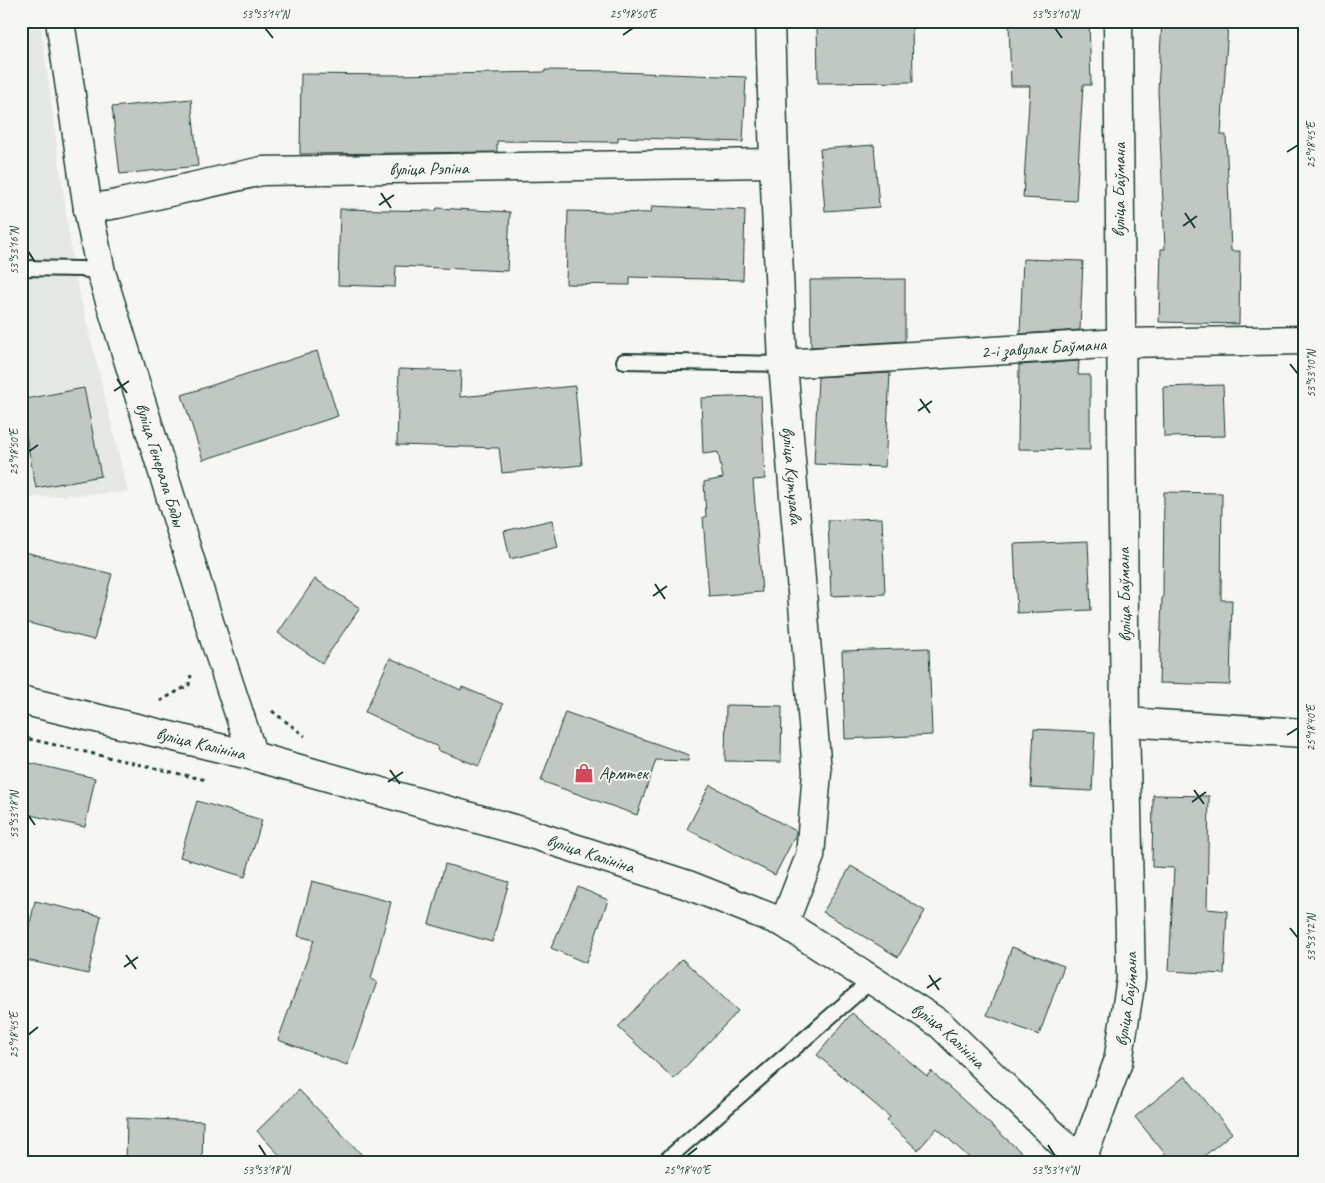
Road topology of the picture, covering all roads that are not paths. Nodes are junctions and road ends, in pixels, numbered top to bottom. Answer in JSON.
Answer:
{"nodes":[{"id":1,"x":60,"y":21,"type":"edge"},
{"id":2,"x":770,"y":21,"type":"edge"},
{"id":3,"x":1118,"y":21,"type":"edge"},
{"id":4,"x":774,"y":163,"type":"junction"},
{"id":5,"x":88,"y":209,"type":"junction"},
{"id":6,"x":21,"y":268,"type":"edge"},
{"id":7,"x":100,"y":272,"type":"junction"},
{"id":8,"x":1304,"y":340,"type":"edge"},
{"id":9,"x":1120,"y":343,"type":"junction"},
{"id":10,"x":624,"y":361,"type":"dead end"},
{"id":11,"x":783,"y":364,"type":"junction"},
{"id":12,"x":21,"y":700,"type":"edge"},
{"id":13,"x":1125,"y":722,"type":"junction"},
{"id":14,"x":1304,"y":733,"type":"edge"},
{"id":15,"x":253,"y":756,"type":"junction"},
{"id":16,"x":784,"y":923,"type":"junction"},
{"id":17,"x":872,"y":980,"type":"junction"},
{"id":18,"x":664,"y":1162,"type":"edge"},
{"id":19,"x":1081,"y":1162,"type":"edge"}],
"edges":[{"from":1,"to":5,"type":"street","name":"вуліца Генерала Бяды"},
{"from":2,"to":4,"type":"street","name":"вуліца Кутузава"},
{"from":3,"to":9,"type":"street","name":"вуліца Баўмана"},
{"from":4,"to":5,"type":"street","name":"вуліца Рэпіна"},
{"from":4,"to":11,"type":"street","name":"вуліца Кутузава"},
{"from":5,"to":7,"type":"street","name":"вуліца Генерала Бяды"},
{"from":6,"to":7,"type":"lane"},
{"from":7,"to":15,"type":"street","name":"вуліца Генерала Бяды"},
{"from":8,"to":9,"type":"street","name":"2-і завулак Баўмана"},
{"from":9,"to":11,"type":"street","name":"2-і завулак Баўмана"},
{"from":9,"to":13,"type":"street","name":"вуліца Баўмана"},
{"from":10,"to":11,"type":"lane"},
{"from":11,"to":16,"type":"street","name":"вуліца Кутузава"},
{"from":12,"to":15,"type":"street","name":"вуліца Калініна"},
{"from":13,"to":14,"type":"street"},
{"from":13,"to":19,"type":"street","name":"вуліца Баўмана"},
{"from":15,"to":16,"type":"street","name":"вуліца Калініна"},
{"from":16,"to":17,"type":"street","name":"вуліца Калініна"},
{"from":17,"to":18,"type":"lane"},
{"from":17,"to":19,"type":"street","name":"вуліца Калініна"}]}
